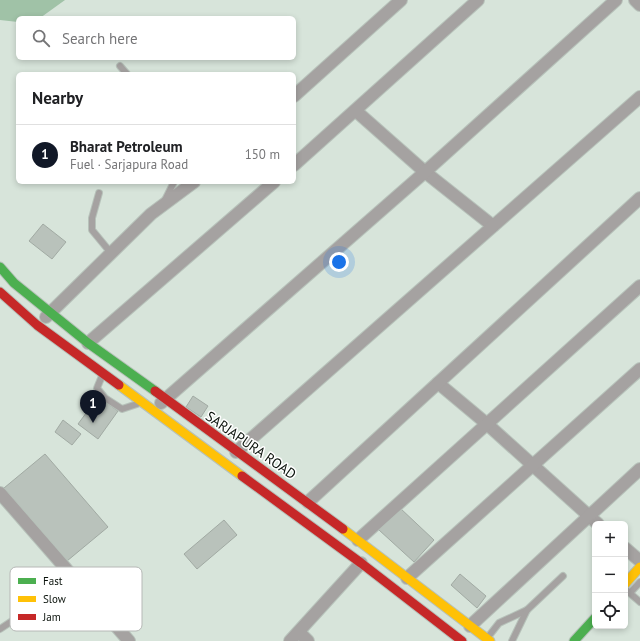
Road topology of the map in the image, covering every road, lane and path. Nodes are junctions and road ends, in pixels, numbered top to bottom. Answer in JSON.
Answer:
{"nodes":[{"id":1,"x":401,"y":0,"type":"edge"},
{"id":2,"x":478,"y":0,"type":"edge"},
{"id":3,"x":616,"y":0,"type":"edge"},
{"id":4,"x":635,"y":0,"type":"edge"},
{"id":5,"x":640,"y":5,"type":"edge"},
{"id":6,"x":120,"y":66,"type":"dead end"},
{"id":7,"x":125,"y":72,"type":"edge"},
{"id":8,"x":296,"y":94,"type":"edge"},
{"id":9,"x":640,"y":97,"type":"edge"},
{"id":10,"x":356,"y":111,"type":"junction"},
{"id":11,"x":296,"y":163,"type":"edge"},
{"id":12,"x":426,"y":172,"type":"junction"},
{"id":13,"x":173,"y":184,"type":"edge"},
{"id":14,"x":191,"y":184,"type":"edge"},
{"id":15,"x":272,"y":184,"type":"edge"},
{"id":16,"x":99,"y":193,"type":"dead end"},
{"id":17,"x":640,"y":198,"type":"edge"},
{"id":18,"x":163,"y":203,"type":"junction"},
{"id":19,"x":493,"y":226,"type":"junction"},
{"id":20,"x":111,"y":254,"type":"junction"},
{"id":21,"x":0,"y":267,"type":"edge"},
{"id":22,"x":640,"y":286,"type":"edge"},
{"id":23,"x":0,"y":292,"type":"edge"},
{"id":24,"x":50,"y":313,"type":"junction"},
{"id":25,"x":37,"y":325,"type":"junction"},
{"id":26,"x":88,"y":344,"type":"junction"},
{"id":27,"x":640,"y":369,"type":"edge"},
{"id":28,"x":103,"y":374,"type":"junction"},
{"id":29,"x":438,"y":383,"type":"junction"},
{"id":30,"x":164,"y":400,"type":"junction"},
{"id":31,"x":142,"y":403,"type":"junction"},
{"id":32,"x":153,"y":411,"type":"junction"},
{"id":33,"x":487,"y":424,"type":"junction"},
{"id":34,"x":236,"y":452,"type":"junction"},
{"id":35,"x":533,"y":466,"type":"junction"},
{"id":36,"x":640,"y":469,"type":"edge"},
{"id":37,"x":0,"y":493,"type":"edge"},
{"id":38,"x":308,"y":502,"type":"junction"},
{"id":39,"x":588,"y":515,"type":"junction"},
{"id":40,"x":595,"y":521,"type":"edge"},
{"id":41,"x":358,"y":540,"type":"junction"},
{"id":42,"x":628,"y":551,"type":"edge"},
{"id":43,"x":640,"y":561,"type":"edge"},
{"id":44,"x":361,"y":563,"type":"junction"},
{"id":45,"x":65,"y":567,"type":"edge"},
{"id":46,"x":640,"y":567,"type":"edge"},
{"id":47,"x":563,"y":576,"type":"dead end"},
{"id":48,"x":407,"y":578,"type":"junction"},
{"id":49,"x":628,"y":581,"type":"edge"},
{"id":50,"x":640,"y":582,"type":"edge"},
{"id":51,"x":628,"y":590,"type":"edge"},
{"id":52,"x":628,"y":592,"type":"edge"},
{"id":53,"x":640,"y":602,"type":"edge"},
{"id":54,"x":527,"y":610,"type":"junction"},
{"id":55,"x":592,"y":621,"type":"edge"},
{"id":56,"x":10,"y":622,"type":"edge"},
{"id":57,"x":470,"y":626,"type":"junction"},
{"id":58,"x":0,"y":629,"type":"edge"},
{"id":59,"x":119,"y":631,"type":"edge"},
{"id":60,"x":299,"y":632,"type":"junction"},
{"id":61,"x":488,"y":640,"type":"edge"},
{"id":62,"x":128,"y":641,"type":"edge"},
{"id":63,"x":290,"y":641,"type":"edge"},
{"id":64,"x":308,"y":641,"type":"edge"},
{"id":65,"x":462,"y":641,"type":"edge"},
{"id":66,"x":512,"y":641,"type":"edge"},
{"id":67,"x":574,"y":641,"type":"edge"}],
"edges":[{"from":1,"to":8,"type":"street"},
{"from":2,"to":10,"type":"street"},
{"from":3,"to":12,"type":"street"},
{"from":4,"to":5,"type":"street"},
{"from":6,"to":7,"type":"lane"},
{"from":9,"to":19,"type":"street"},
{"from":10,"to":11,"type":"street"},
{"from":10,"to":12,"type":"street"},
{"from":12,"to":19,"type":"street"},
{"from":12,"to":30,"type":"street"},
{"from":13,"to":18,"type":"lane"},
{"from":14,"to":18,"type":"street"},
{"from":15,"to":26,"type":"street"},
{"from":16,"to":20,"type":"lane"},
{"from":17,"to":29,"type":"street"},
{"from":18,"to":20,"type":"street"},
{"from":19,"to":34,"type":"street"},
{"from":20,"to":24,"type":"street"},
{"from":21,"to":24,"type":"main road","name":"SARJAPURA ROAD"},
{"from":22,"to":33,"type":"street"},
{"from":23,"to":25,"type":"main road"},
{"from":24,"to":25,"type":"street"},
{"from":24,"to":26,"type":"main road","name":"SARJAPURA ROAD"},
{"from":25,"to":28,"type":"main road"},
{"from":26,"to":30,"type":"main road","name":"SARJAPURA ROAD"},
{"from":27,"to":35,"type":"street"},
{"from":28,"to":31,"type":"main road"},
{"from":28,"to":31,"type":"lane"},
{"from":29,"to":33,"type":"street"},
{"from":29,"to":38,"type":"street"},
{"from":30,"to":32,"type":"street"},
{"from":30,"to":34,"type":"main road","name":"SARJAPURA ROAD"},
{"from":31,"to":32,"type":"main road"},
{"from":32,"to":44,"type":"main road"},
{"from":33,"to":35,"type":"street"},
{"from":33,"to":41,"type":"street"},
{"from":34,"to":38,"type":"main road","name":"SARJAPURA ROAD"},
{"from":35,"to":39,"type":"street"},
{"from":35,"to":48,"type":"street"},
{"from":36,"to":39,"type":"street"},
{"from":37,"to":45,"type":"street"},
{"from":38,"to":41,"type":"main road","name":"SARJAPURA ROAD"},
{"from":39,"to":40,"type":"street"},
{"from":39,"to":57,"type":"street"},
{"from":41,"to":48,"type":"main road","name":"SARJAPURA ROAD"},
{"from":42,"to":43,"type":"street"},
{"from":44,"to":60,"type":"street"},
{"from":44,"to":65,"type":"main road"},
{"from":46,"to":49,"type":"main road"},
{"from":47,"to":54,"type":"lane"},
{"from":48,"to":57,"type":"main road","name":"SARJAPURA ROAD"},
{"from":50,"to":51,"type":"lane"},
{"from":52,"to":53,"type":"lane"},
{"from":54,"to":61,"type":"lane"},
{"from":54,"to":66,"type":"lane"},
{"from":55,"to":67,"type":"main road"},
{"from":56,"to":58,"type":"lane"},
{"from":57,"to":61,"type":"main road","name":"SARJAPURA ROAD"},
{"from":59,"to":62,"type":"street"},
{"from":60,"to":63,"type":"street"},
{"from":60,"to":64,"type":"street"}]}
